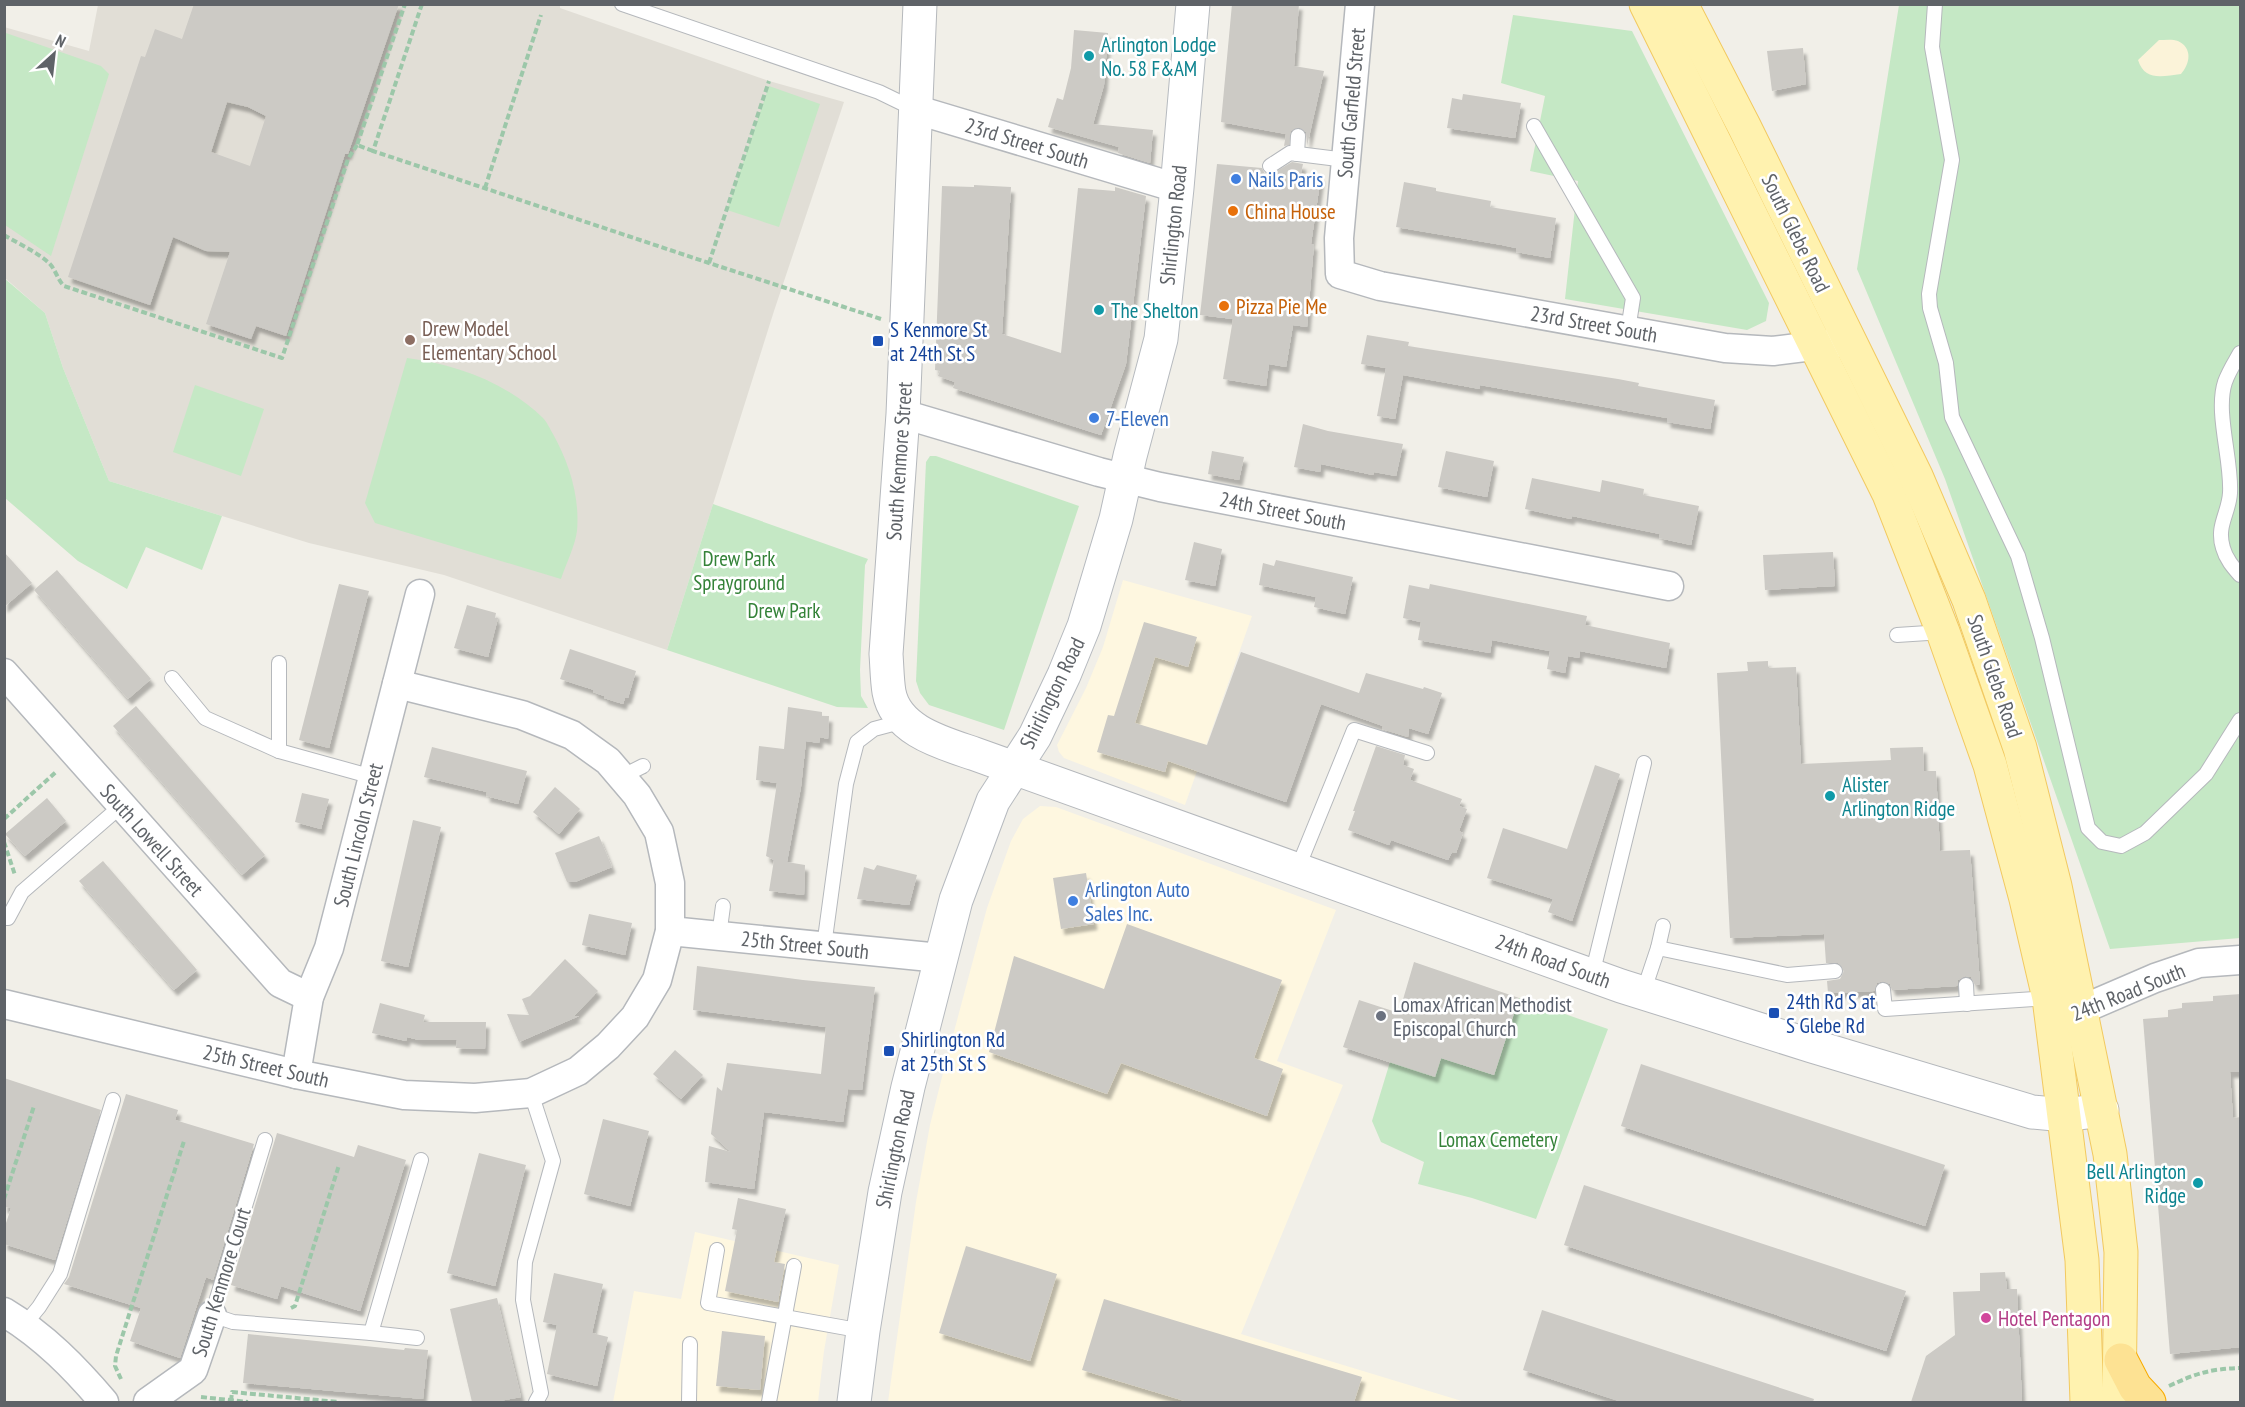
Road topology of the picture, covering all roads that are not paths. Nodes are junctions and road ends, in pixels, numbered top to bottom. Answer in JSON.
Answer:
{"nodes":[{"id":1,"x":622,"y":4,"type":"edge"},
{"id":2,"x":920,"y":4,"type":"edge"},
{"id":3,"x":1193,"y":4,"type":"edge"},
{"id":4,"x":1360,"y":4,"type":"edge"},
{"id":5,"x":1646,"y":4,"type":"edge"},
{"id":6,"x":1681,"y":4,"type":"edge"},
{"id":7,"x":1935,"y":4,"type":"edge"},
{"id":8,"x":914,"y":109,"type":"junction"},
{"id":9,"x":1534,"y":126,"type":"dead end"},
{"id":10,"x":1298,"y":136,"type":"dead end"},
{"id":11,"x":1297,"y":154,"type":"junction"},
{"id":12,"x":1346,"y":160,"type":"junction"},
{"id":13,"x":1270,"y":166,"type":"dead end"},
{"id":14,"x":1177,"y":188,"type":"junction"},
{"id":15,"x":1340,"y":274,"type":"joint"},
{"id":16,"x":1628,"y":330,"type":"junction"},
{"id":17,"x":1850,"y":341,"type":"junction"},
{"id":18,"x":1816,"y":346,"type":"junction"},
{"id":19,"x":2241,"y":353,"type":"edge"},
{"id":20,"x":903,"y":414,"type":"junction"},
{"id":21,"x":1125,"y":479,"type":"junction"},
{"id":22,"x":2241,"y":574,"type":"edge"},
{"id":23,"x":1669,"y":586,"type":"dead end"},
{"id":24,"x":420,"y":594,"type":"dead end"},
{"id":25,"x":1942,"y":632,"type":"junction"},
{"id":26,"x":1897,"y":635,"type":"dead end"},
{"id":27,"x":279,"y":663,"type":"dead end"},
{"id":28,"x":4,"y":673,"type":"edge"},
{"id":29,"x":172,"y":678,"type":"dead end"},
{"id":30,"x":397,"y":684,"type":"junction"},
{"id":31,"x":2241,"y":720,"type":"edge"},
{"id":32,"x":904,"y":721,"type":"junction"},
{"id":33,"x":279,"y":751,"type":"junction"},
{"id":34,"x":1427,"y":753,"type":"dead end"},
{"id":35,"x":1644,"y":763,"type":"dead end"},
{"id":36,"x":1014,"y":768,"type":"junction"},
{"id":37,"x":373,"y":777,"type":"junction"},
{"id":38,"x":121,"y":806,"type":"junction"},
{"id":39,"x":1298,"y":870,"type":"junction"},
{"id":40,"x":723,"y":906,"type":"dead end"},
{"id":41,"x":4,"y":918,"type":"edge"},
{"id":42,"x":1664,"y":926,"type":"dead end"},
{"id":43,"x":670,"y":931,"type":"junction"},
{"id":44,"x":719,"y":936,"type":"junction"},
{"id":45,"x":824,"y":946,"type":"junction"},
{"id":46,"x":1658,"y":948,"type":"junction"},
{"id":47,"x":940,"y":958,"type":"junction"},
{"id":48,"x":2241,"y":960,"type":"edge"},
{"id":49,"x":1835,"y":971,"type":"dead end"},
{"id":50,"x":1592,"y":975,"type":"junction"},
{"id":51,"x":1966,"y":985,"type":"dead end"},
{"id":52,"x":1883,"y":990,"type":"dead end"},
{"id":53,"x":1643,"y":993,"type":"junction"},
{"id":54,"x":309,"y":997,"type":"junction"},
{"id":55,"x":4,"y":1004,"type":"edge"},
{"id":56,"x":1967,"y":1004,"type":"junction"},
{"id":57,"x":2050,"y":1010,"type":"junction"},
{"id":58,"x":2081,"y":1010,"type":"junction"},
{"id":59,"x":296,"y":1074,"type":"junction"},
{"id":60,"x":531,"y":1093,"type":"junction"},
{"id":61,"x":113,"y":1100,"type":"dead end"},
{"id":62,"x":2102,"y":1110,"type":"junction"},
{"id":63,"x":2065,"y":1115,"type":"junction"},
{"id":64,"x":265,"y":1140,"type":"dead end"},
{"id":65,"x":421,"y":1160,"type":"dead end"},
{"id":66,"x":717,"y":1250,"type":"dead end"},
{"id":67,"x":794,"y":1266,"type":"dead end"},
{"id":68,"x":212,"y":1315,"type":"junction"},
{"id":69,"x":15,"y":1318,"type":"edge"},
{"id":70,"x":785,"y":1318,"type":"junction"},
{"id":71,"x":863,"y":1331,"type":"junction"},
{"id":72,"x":371,"y":1333,"type":"junction"},
{"id":73,"x":417,"y":1338,"type":"dead end"},
{"id":74,"x":690,"y":1344,"type":"dead end"},
{"id":75,"x":2121,"y":1360,"type":"junction"},
{"id":76,"x":113,"y":1394,"type":"edge"},
{"id":77,"x":2157,"y":1395,"type":"edge"},
{"id":78,"x":148,"y":1402,"type":"edge"},
{"id":79,"x":536,"y":1402,"type":"edge"},
{"id":80,"x":689,"y":1402,"type":"edge"},
{"id":81,"x":769,"y":1402,"type":"edge"},
{"id":82,"x":854,"y":1402,"type":"edge"},
{"id":83,"x":2087,"y":1402,"type":"edge"},
{"id":84,"x":2119,"y":1402,"type":"edge"}],
"edges":[{"from":1,"to":8,"type":"lane","name":"23rd Street South"},
{"from":2,"to":8,"type":"street","name":"South Kenmore Street"},
{"from":3,"to":14,"type":"street","name":"Shirlington Road"},
{"from":4,"to":12,"type":"street","name":"South Garfield Street"},
{"from":5,"to":18,"type":"main road","name":"South Glebe Road"},
{"from":6,"to":17,"type":"main road","name":"South Glebe Road"},
{"from":7,"to":31,"type":"lane"},
{"from":8,"to":14,"type":"street","name":"23rd Street South"},
{"from":8,"to":20,"type":"street","name":"South Kenmore Street"},
{"from":9,"to":16,"type":"lane"},
{"from":10,"to":11,"type":"lane"},
{"from":11,"to":12,"type":"lane"},
{"from":11,"to":13,"type":"lane"},
{"from":12,"to":15,"type":"street","name":"South Garfield Street"},
{"from":14,"to":21,"type":"street","name":"Shirlington Road"},
{"from":15,"to":16,"type":"street","name":"23rd Street South"},
{"from":16,"to":18,"type":"street","name":"23rd Street South"},
{"from":17,"to":18,"type":"street","name":"23rd Street South"},
{"from":17,"to":58,"type":"main road","name":"South Glebe Road"},
{"from":18,"to":25,"type":"main road","name":"South Glebe Road"},
{"from":19,"to":22,"type":"lane"},
{"from":20,"to":21,"type":"street","name":"24th Street South"},
{"from":20,"to":32,"type":"street","name":"South Kenmore Street"},
{"from":21,"to":23,"type":"street","name":"24th Street South"},
{"from":21,"to":36,"type":"street","name":"Shirlington Road"},
{"from":24,"to":30,"type":"street","name":"South Lincoln Street"},
{"from":25,"to":26,"type":"lane"},
{"from":25,"to":57,"type":"main road","name":"South Glebe Road"},
{"from":27,"to":33,"type":"lane"},
{"from":28,"to":38,"type":"street","name":"South Lowell Street"},
{"from":29,"to":33,"type":"lane"},
{"from":30,"to":37,"type":"street","name":"South Lincoln Street"},
{"from":30,"to":43,"type":"street","name":"25th Street South"},
{"from":32,"to":36,"type":"street","name":"South Kenmore Street"},
{"from":32,"to":45,"type":"lane"},
{"from":33,"to":37,"type":"lane"},
{"from":34,"to":39,"type":"lane"},
{"from":35,"to":50,"type":"lane"},
{"from":36,"to":39,"type":"street","name":"24th Road South"},
{"from":36,"to":47,"type":"street","name":"Shirlington Road"},
{"from":37,"to":54,"type":"street","name":"South Lincoln Street"},
{"from":38,"to":41,"type":"lane"},
{"from":38,"to":54,"type":"street","name":"South Lowell Street"},
{"from":39,"to":50,"type":"street","name":"24th Road South"},
{"from":40,"to":44,"type":"lane"},
{"from":42,"to":46,"type":"lane"},
{"from":43,"to":44,"type":"street","name":"25th Street South"},
{"from":43,"to":60,"type":"street","name":"25th Street South"},
{"from":44,"to":45,"type":"street","name":"25th Street South"},
{"from":45,"to":47,"type":"street","name":"25th Street South"},
{"from":46,"to":49,"type":"lane"},
{"from":46,"to":53,"type":"lane"},
{"from":47,"to":71,"type":"street","name":"Shirlington Road"},
{"from":48,"to":58,"type":"street","name":"24th Road South"},
{"from":50,"to":53,"type":"street","name":"24th Road South"},
{"from":51,"to":56,"type":"lane"},
{"from":52,"to":56,"type":"lane"},
{"from":53,"to":63,"type":"street","name":"24th Road South"},
{"from":54,"to":59,"type":"street","name":"South Lincoln Street"},
{"from":55,"to":59,"type":"street","name":"25th Street South"},
{"from":56,"to":57,"type":"lane"},
{"from":57,"to":58,"type":"street","name":"24th Road South"},
{"from":57,"to":63,"type":"main road","name":"South Glebe Road"},
{"from":58,"to":62,"type":"main road","name":"South Glebe Road"},
{"from":59,"to":60,"type":"street","name":"25th Street South"},
{"from":60,"to":79,"type":"lane"},
{"from":61,"to":69,"type":"lane"},
{"from":62,"to":63,"type":"street","name":"24th Road South"},
{"from":62,"to":75,"type":"main road","name":"South Glebe Road"},
{"from":63,"to":83,"type":"main road","name":"South Glebe Road"},
{"from":64,"to":68,"type":"lane","name":"South Kenmore Court"},
{"from":65,"to":72,"type":"lane"},
{"from":66,"to":70,"type":"lane"},
{"from":67,"to":70,"type":"lane"},
{"from":68,"to":72,"type":"lane"},
{"from":68,"to":78,"type":"street","name":"South Kenmore Court"},
{"from":69,"to":76,"type":"street"},
{"from":70,"to":71,"type":"lane"},
{"from":70,"to":81,"type":"lane"},
{"from":71,"to":82,"type":"street","name":"Shirlington Road"},
{"from":72,"to":73,"type":"lane"},
{"from":74,"to":80,"type":"lane"},
{"from":75,"to":77,"type":"highway"},
{"from":75,"to":84,"type":"main road","name":"South Glebe Road"}]}
